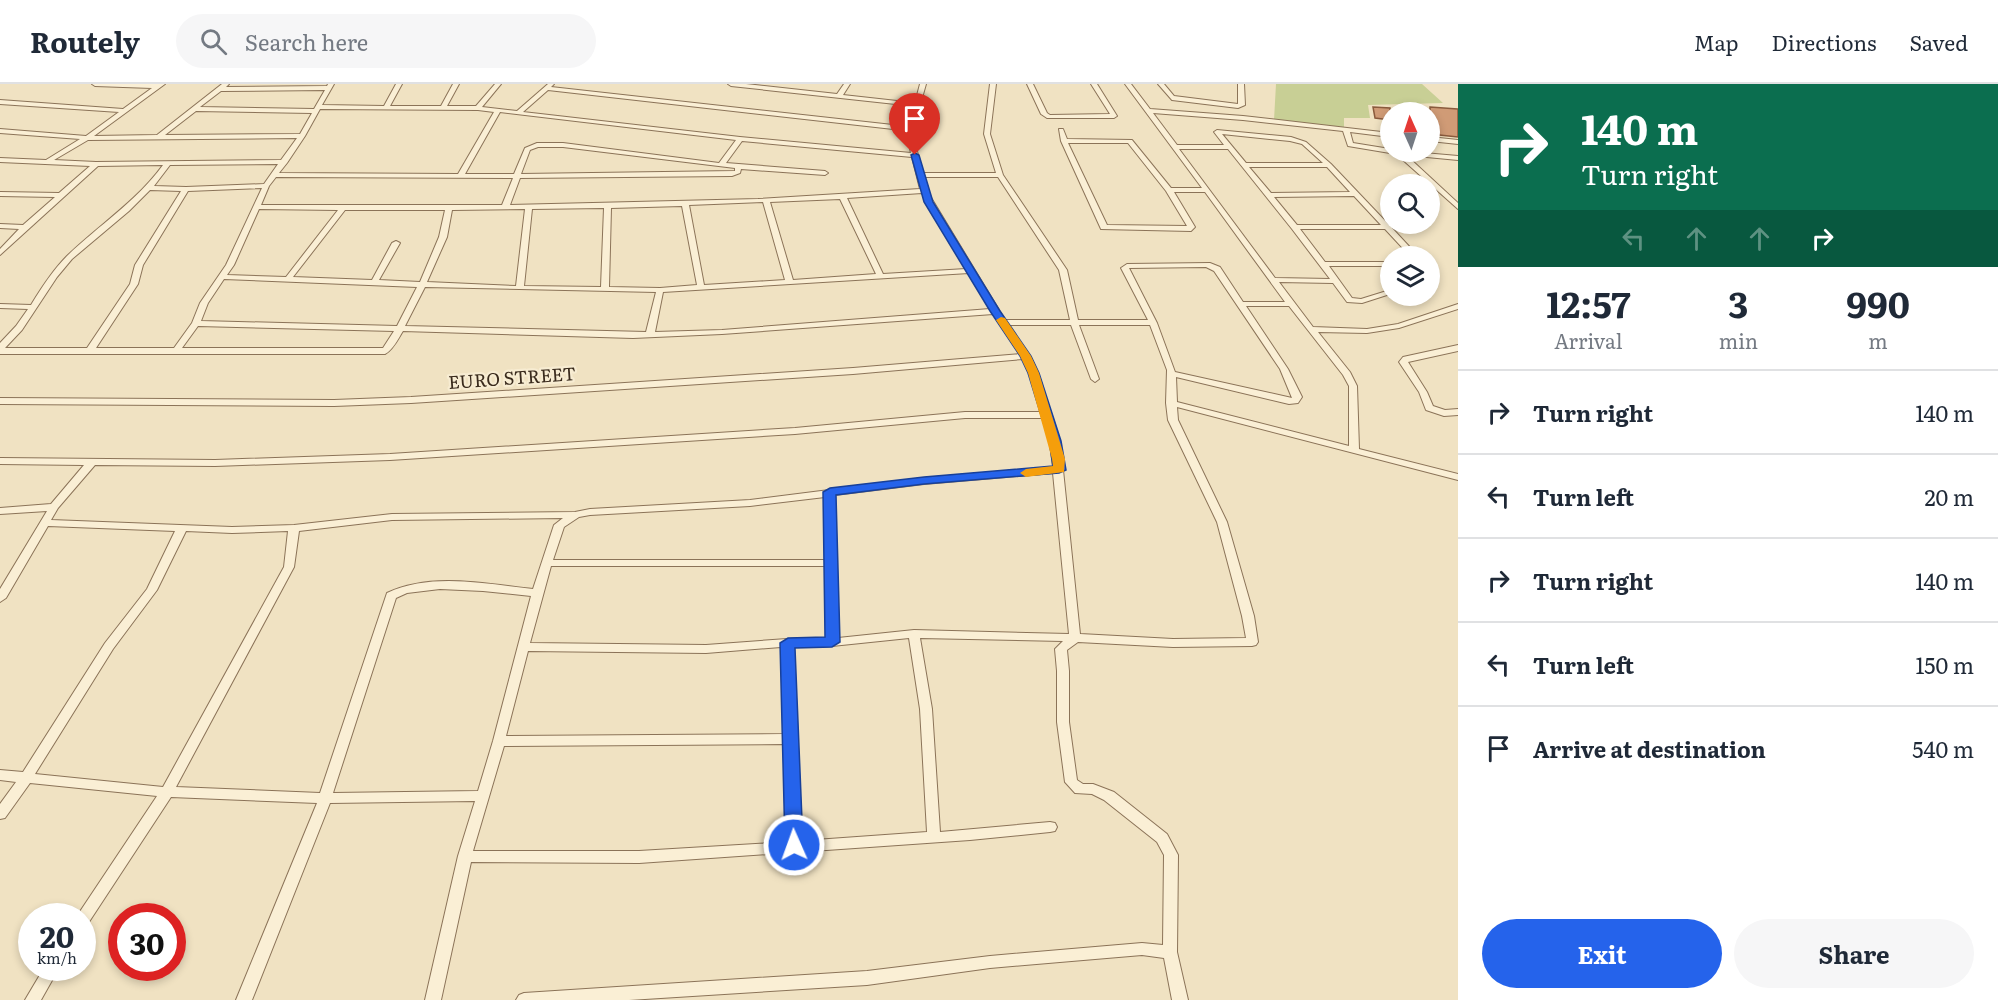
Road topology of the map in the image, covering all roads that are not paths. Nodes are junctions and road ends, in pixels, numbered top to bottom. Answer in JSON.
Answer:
{"nodes":[{"id":1,"x":95,"y":84,"type":"edge"},
{"id":2,"x":399,"y":84,"type":"edge"},
{"id":3,"x":456,"y":84,"type":"edge"},
{"id":4,"x":498,"y":84,"type":"edge"},
{"id":5,"x":731,"y":84,"type":"edge"},
{"id":6,"x":847,"y":84,"type":"edge"},
{"id":7,"x":923,"y":84,"type":"edge"},
{"id":8,"x":993,"y":84,"type":"edge"},
{"id":9,"x":1030,"y":84,"type":"edge"},
{"id":10,"x":1094,"y":84,"type":"edge"},
{"id":11,"x":1128,"y":84,"type":"edge"},
{"id":12,"x":1161,"y":84,"type":"edge"},
{"id":13,"x":1241,"y":84,"type":"edge"},
{"id":14,"x":159,"y":86,"type":"edge"},
{"id":15,"x":223,"y":86,"type":"edge"},
{"id":16,"x":330,"y":86,"type":"edge"},
{"id":17,"x":549,"y":86,"type":"edge"},
{"id":18,"x":780,"y":87,"type":"edge"},
{"id":19,"x":839,"y":96,"type":"junction"},
{"id":20,"x":0,"y":102,"type":"edge"},
{"id":21,"x":1220,"y":104,"type":"junction"},
{"id":22,"x":917,"y":105,"type":"junction"},
{"id":23,"x":386,"y":107,"type":"junction"},
{"id":24,"x":443,"y":108,"type":"junction"},
{"id":25,"x":478,"y":108,"type":"junction"},
{"id":26,"x":195,"y":109,"type":"junction"},
{"id":27,"x":317,"y":109,"type":"junction"},
{"id":28,"x":498,"y":110,"type":"junction"},
{"id":29,"x":123,"y":111,"type":"junction"},
{"id":30,"x":1150,"y":111,"type":"junction"},
{"id":31,"x":519,"y":112,"type":"junction"},
{"id":32,"x":1218,"y":116,"type":"junction"},
{"id":33,"x":913,"y":129,"type":"junction"},
{"id":34,"x":1061,"y":130,"type":"dead end"},
{"id":35,"x":1346,"y":130,"type":"junction"},
{"id":36,"x":0,"y":131,"type":"edge"},
{"id":37,"x":1380,"y":134,"type":"edge"},
{"id":38,"x":160,"y":136,"type":"junction"},
{"id":39,"x":302,"y":136,"type":"junction"},
{"id":40,"x":87,"y":138,"type":"junction"},
{"id":41,"x":740,"y":139,"type":"junction"},
{"id":42,"x":1440,"y":140,"type":"edge"},
{"id":43,"x":1064,"y":141,"type":"junction"},
{"id":44,"x":1458,"y":142,"type":"edge"},
{"id":45,"x":1176,"y":147,"type":"junction"},
{"id":46,"x":1229,"y":147,"type":"junction"},
{"id":47,"x":1380,"y":150,"type":"edge"},
{"id":48,"x":915,"y":155,"type":"junction"},
{"id":49,"x":1440,"y":157,"type":"edge"},
{"id":50,"x":1458,"y":159,"type":"edge"},
{"id":51,"x":0,"y":160,"type":"edge"},
{"id":52,"x":285,"y":162,"type":"junction"},
{"id":53,"x":1408,"y":162,"type":"edge"},
{"id":54,"x":45,"y":163,"type":"junction"},
{"id":55,"x":168,"y":163,"type":"junction"},
{"id":56,"x":96,"y":164,"type":"junction"},
{"id":57,"x":721,"y":165,"type":"junction"},
{"id":58,"x":1244,"y":165,"type":"junction"},
{"id":59,"x":1329,"y":165,"type":"junction"},
{"id":60,"x":738,"y":166,"type":"junction"},
{"id":61,"x":825,"y":173,"type":"dead end"},
{"id":62,"x":273,"y":175,"type":"junction"},
{"id":63,"x":920,"y":175,"type":"junction"},
{"id":64,"x":1000,"y":175,"type":"junction"},
{"id":65,"x":460,"y":176,"type":"junction"},
{"id":66,"x":515,"y":176,"type":"junction"},
{"id":67,"x":266,"y":186,"type":"junction"},
{"id":68,"x":151,"y":188,"type":"junction"},
{"id":69,"x":186,"y":189,"type":"junction"},
{"id":70,"x":1169,"y":190,"type":"junction"},
{"id":71,"x":1206,"y":190,"type":"junction"},
{"id":72,"x":924,"y":191,"type":"junction"},
{"id":73,"x":0,"y":194,"type":"edge"},
{"id":74,"x":1356,"y":194,"type":"junction"},
{"id":75,"x":62,"y":195,"type":"junction"},
{"id":76,"x":1269,"y":195,"type":"junction"},
{"id":77,"x":1440,"y":195,"type":"edge"},
{"id":78,"x":1443,"y":195,"type":"junction"},
{"id":79,"x":843,"y":197,"type":"junction"},
{"id":80,"x":766,"y":202,"type":"junction"},
{"id":81,"x":685,"y":205,"type":"junction"},
{"id":82,"x":258,"y":207,"type":"junction"},
{"id":83,"x":505,"y":207,"type":"junction"},
{"id":84,"x":529,"y":207,"type":"junction"},
{"id":85,"x":608,"y":207,"type":"junction"},
{"id":86,"x":1458,"y":207,"type":"edge"},
{"id":87,"x":343,"y":208,"type":"junction"},
{"id":88,"x":449,"y":209,"type":"junction"},
{"id":89,"x":1380,"y":219,"type":"edge"},
{"id":90,"x":0,"y":226,"type":"edge"},
{"id":91,"x":25,"y":227,"type":"junction"},
{"id":92,"x":1295,"y":227,"type":"junction"},
{"id":93,"x":1380,"y":228,"type":"edge"},
{"id":94,"x":1394,"y":234,"type":"edge"},
{"id":95,"x":396,"y":243,"type":"dead end"},
{"id":96,"x":1405,"y":246,"type":"edge"},
{"id":97,"x":0,"y":253,"type":"edge"},
{"id":98,"x":1323,"y":264,"type":"junction"},
{"id":99,"x":1380,"y":264,"type":"edge"},
{"id":100,"x":971,"y":271,"type":"junction"},
{"id":101,"x":880,"y":276,"type":"junction"},
{"id":102,"x":223,"y":277,"type":"junction"},
{"id":103,"x":288,"y":279,"type":"junction"},
{"id":104,"x":1274,"y":280,"type":"junction"},
{"id":105,"x":1334,"y":281,"type":"junction"},
{"id":106,"x":374,"y":283,"type":"junction"},
{"id":107,"x":790,"y":283,"type":"junction"},
{"id":108,"x":422,"y":284,"type":"junction"},
{"id":109,"x":520,"y":288,"type":"junction"},
{"id":110,"x":700,"y":288,"type":"junction"},
{"id":111,"x":605,"y":290,"type":"junction"},
{"id":112,"x":660,"y":290,"type":"junction"},
{"id":113,"x":1380,"y":295,"type":"edge"},
{"id":114,"x":1242,"y":304,"type":"junction"},
{"id":115,"x":1291,"y":304,"type":"junction"},
{"id":116,"x":0,"y":306,"type":"edge"},
{"id":117,"x":1458,"y":306,"type":"edge"},
{"id":118,"x":33,"y":307,"type":"junction"},
{"id":119,"x":995,"y":311,"type":"junction"},
{"id":120,"x":1002,"y":322,"type":"junction"},
{"id":121,"x":1153,"y":323,"type":"junction"},
{"id":122,"x":196,"y":324,"type":"junction"},
{"id":123,"x":1075,"y":324,"type":"junction"},
{"id":124,"x":1312,"y":329,"type":"junction"},
{"id":125,"x":399,"y":330,"type":"junction"},
{"id":126,"x":650,"y":334,"type":"junction"},
{"id":127,"x":1458,"y":348,"type":"edge"},
{"id":128,"x":0,"y":350,"type":"edge"},
{"id":129,"x":177,"y":350,"type":"junction"},
{"id":130,"x":89,"y":352,"type":"junction"},
{"id":131,"x":1026,"y":356,"type":"junction"},
{"id":132,"x":1172,"y":374,"type":"junction"},
{"id":133,"x":1095,"y":379,"type":"dead end"},
{"id":134,"x":0,"y":401,"type":"edge"},
{"id":135,"x":1171,"y":403,"type":"junction"},
{"id":136,"x":1458,"y":412,"type":"edge"},
{"id":137,"x":1047,"y":415,"type":"junction"},
{"id":138,"x":1354,"y":450,"type":"junction"},
{"id":139,"x":0,"y":461,"type":"edge"},
{"id":140,"x":91,"y":463,"type":"junction"},
{"id":141,"x":1059,"y":470,"type":"junction"},
{"id":142,"x":1458,"y":477,"type":"edge"},
{"id":143,"x":830,"y":492,"type":"junction"},
{"id":144,"x":54,"y":507,"type":"junction"},
{"id":145,"x":0,"y":511,"type":"edge"},
{"id":146,"x":576,"y":515,"type":"junction"},
{"id":147,"x":44,"y":523,"type":"junction"},
{"id":148,"x":294,"y":528,"type":"junction"},
{"id":149,"x":181,"y":530,"type":"junction"},
{"id":150,"x":546,"y":563,"type":"junction"},
{"id":151,"x":831,"y":563,"type":"junction"},
{"id":152,"x":537,"y":593,"type":"junction"},
{"id":153,"x":0,"y":598,"type":"edge"},
{"id":154,"x":914,"y":634,"type":"junction"},
{"id":155,"x":1075,"y":638,"type":"junction"},
{"id":156,"x":832,"y":642,"type":"junction"},
{"id":157,"x":788,"y":643,"type":"junction"},
{"id":158,"x":522,"y":647,"type":"junction"},
{"id":159,"x":790,"y":739,"type":"junction"},
{"id":160,"x":499,"y":741,"type":"junction"},
{"id":161,"x":0,"y":775,"type":"edge"},
{"id":162,"x":26,"y":778,"type":"junction"},
{"id":163,"x":167,"y":792,"type":"junction"},
{"id":164,"x":482,"y":795,"type":"junction"},
{"id":165,"x":325,"y":798,"type":"junction"},
{"id":166,"x":0,"y":814,"type":"edge"},
{"id":167,"x":1050,"y":827,"type":"dead end"},
{"id":168,"x":934,"y":836,"type":"junction"},
{"id":169,"x":794,"y":845,"type":"junction"},
{"id":170,"x":465,"y":856,"type":"junction"},
{"id":171,"x":94,"y":903,"type":"edge"},
{"id":172,"x":1170,"y":952,"type":"junction"},
{"id":173,"x":44,"y":981,"type":"edge"},
{"id":174,"x":33,"y":1000,"type":"edge"},
{"id":175,"x":244,"y":1000,"type":"edge"},
{"id":176,"x":433,"y":1000,"type":"edge"},
{"id":177,"x":524,"y":1000,"type":"edge"},
{"id":178,"x":1180,"y":1000,"type":"edge"}],
"edges":[{"from":1,"to":14,"type":"street"},
{"from":2,"to":23,"type":"street"},
{"from":3,"to":24,"type":"street"},
{"from":4,"to":25,"type":"street"},
{"from":5,"to":18,"type":"street"},
{"from":6,"to":19,"type":"street"},
{"from":7,"to":22,"type":"street"},
{"from":8,"to":64,"type":"street"},
{"from":9,"to":10,"type":"street"},
{"from":11,"to":30,"type":"street"},
{"from":12,"to":21,"type":"street"},
{"from":13,"to":21,"type":"street"},
{"from":14,"to":29,"type":"street"},
{"from":15,"to":16,"type":"street"},
{"from":15,"to":26,"type":"street"},
{"from":16,"to":27,"type":"street"},
{"from":17,"to":31,"type":"street"},
{"from":17,"to":33,"type":"street"},
{"from":18,"to":19,"type":"street"},
{"from":19,"to":22,"type":"street"},
{"from":20,"to":29,"type":"street"},
{"from":21,"to":32,"type":"street"},
{"from":22,"to":33,"type":"street"},
{"from":23,"to":24,"type":"street"},
{"from":23,"to":27,"type":"street"},
{"from":24,"to":25,"type":"street"},
{"from":25,"to":28,"type":"street"},
{"from":26,"to":27,"type":"street"},
{"from":26,"to":38,"type":"street"},
{"from":27,"to":39,"type":"street"},
{"from":28,"to":31,"type":"street"},
{"from":28,"to":65,"type":"street"},
{"from":29,"to":40,"type":"street"},
{"from":30,"to":32,"type":"street"},
{"from":30,"to":45,"type":"street"},
{"from":31,"to":41,"type":"street"},
{"from":32,"to":35,"type":"street"},
{"from":33,"to":48,"type":"street"},
{"from":34,"to":43,"type":"street"},
{"from":35,"to":37,"type":"street"},
{"from":35,"to":47,"type":"street"},
{"from":36,"to":40,"type":"street"},
{"from":38,"to":39,"type":"street"},
{"from":38,"to":40,"type":"street"},
{"from":39,"to":52,"type":"street"},
{"from":40,"to":54,"type":"street"},
{"from":41,"to":48,"type":"street"},
{"from":41,"to":57,"type":"street"},
{"from":42,"to":44,"type":"street"},
{"from":43,"to":70,"type":"street"},
{"from":43,"to":70,"type":"street"},
{"from":45,"to":46,"type":"street"},
{"from":45,"to":71,"type":"street"},
{"from":46,"to":58,"type":"street"},
{"from":46,"to":59,"type":"street"},
{"from":48,"to":63,"type":"street"},
{"from":49,"to":50,"type":"street"},
{"from":51,"to":54,"type":"street"},
{"from":52,"to":55,"type":"street"},
{"from":52,"to":62,"type":"street"},
{"from":53,"to":78,"type":"street"},
{"from":54,"to":56,"type":"street"},
{"from":55,"to":56,"type":"street"},
{"from":55,"to":68,"type":"street"},
{"from":56,"to":75,"type":"street"},
{"from":57,"to":60,"type":"street"},
{"from":57,"to":66,"type":"street"},
{"from":58,"to":59,"type":"street"},
{"from":58,"to":76,"type":"street"},
{"from":59,"to":74,"type":"street"},
{"from":60,"to":61,"type":"street"},
{"from":60,"to":66,"type":"street"},
{"from":62,"to":65,"type":"street"},
{"from":62,"to":67,"type":"street"},
{"from":63,"to":64,"type":"street"},
{"from":63,"to":72,"type":"street"},
{"from":64,"to":123,"type":"street"},
{"from":65,"to":66,"type":"street"},
{"from":66,"to":83,"type":"street"},
{"from":67,"to":69,"type":"street"},
{"from":67,"to":82,"type":"street"},
{"from":68,"to":69,"type":"street"},
{"from":68,"to":118,"type":"street"},
{"from":69,"to":130,"type":"street"},
{"from":70,"to":71,"type":"street"},
{"from":71,"to":104,"type":"street"},
{"from":72,"to":79,"type":"street"},
{"from":72,"to":100,"type":"street"},
{"from":73,"to":75,"type":"street"},
{"from":74,"to":76,"type":"street"},
{"from":74,"to":89,"type":"street"},
{"from":75,"to":91,"type":"street"},
{"from":76,"to":92,"type":"street"},
{"from":77,"to":78,"type":"street"},
{"from":78,"to":86,"type":"street"},
{"from":79,"to":80,"type":"street"},
{"from":79,"to":101,"type":"street"},
{"from":80,"to":81,"type":"street"},
{"from":80,"to":107,"type":"street"},
{"from":81,"to":85,"type":"street"},
{"from":81,"to":110,"type":"street"},
{"from":82,"to":87,"type":"street"},
{"from":82,"to":102,"type":"street"},
{"from":83,"to":84,"type":"street"},
{"from":83,"to":88,"type":"street"},
{"from":84,"to":85,"type":"street"},
{"from":84,"to":109,"type":"street"},
{"from":85,"to":111,"type":"street"},
{"from":87,"to":88,"type":"street"},
{"from":87,"to":103,"type":"street"},
{"from":88,"to":108,"type":"street"},
{"from":90,"to":91,"type":"street"},
{"from":91,"to":97,"type":"street"},
{"from":92,"to":93,"type":"street"},
{"from":92,"to":98,"type":"street"},
{"from":94,"to":96,"type":"street"},
{"from":95,"to":106,"type":"street"},
{"from":98,"to":99,"type":"street"},
{"from":98,"to":105,"type":"street"},
{"from":100,"to":101,"type":"street"},
{"from":100,"to":119,"type":"street"},
{"from":101,"to":107,"type":"street"},
{"from":102,"to":103,"type":"street"},
{"from":102,"to":122,"type":"street"},
{"from":103,"to":106,"type":"street"},
{"from":104,"to":105,"type":"street"},
{"from":104,"to":115,"type":"street"},
{"from":105,"to":113,"type":"street"},
{"from":106,"to":108,"type":"street"},
{"from":107,"to":110,"type":"street"},
{"from":108,"to":109,"type":"street"},
{"from":108,"to":125,"type":"street"},
{"from":109,"to":111,"type":"street"},
{"from":110,"to":112,"type":"street"},
{"from":111,"to":112,"type":"street"},
{"from":112,"to":126,"type":"street"},
{"from":114,"to":115,"type":"street"},
{"from":114,"to":121,"type":"street"},
{"from":114,"to":132,"type":"street"},
{"from":115,"to":124,"type":"street"},
{"from":116,"to":118,"type":"street"},
{"from":117,"to":124,"type":"street"},
{"from":118,"to":128,"type":"street"},
{"from":119,"to":120,"type":"street"},
{"from":119,"to":126,"type":"street"},
{"from":120,"to":123,"type":"street"},
{"from":120,"to":131,"type":"street"},
{"from":121,"to":123,"type":"street"},
{"from":121,"to":132,"type":"street"},
{"from":122,"to":125,"type":"street"},
{"from":122,"to":129,"type":"street"},
{"from":123,"to":133,"type":"street"},
{"from":124,"to":138,"type":"street"},
{"from":125,"to":126,"type":"street"},
{"from":125,"to":129,"type":"street"},
{"from":127,"to":136,"type":"street"},
{"from":128,"to":130,"type":"street"},
{"from":129,"to":130,"type":"street"},
{"from":131,"to":134,"type":"street","name":"EURO STREET"},
{"from":131,"to":137,"type":"street"},
{"from":132,"to":135,"type":"street"},
{"from":135,"to":138,"type":"street"},
{"from":135,"to":155,"type":"street"},
{"from":137,"to":140,"type":"street"},
{"from":137,"to":141,"type":"street"},
{"from":138,"to":142,"type":"street"},
{"from":139,"to":140,"type":"street"},
{"from":140,"to":144,"type":"street"},
{"from":141,"to":143,"type":"street"},
{"from":141,"to":155,"type":"street"},
{"from":143,"to":146,"type":"street"},
{"from":143,"to":151,"type":"street"},
{"from":144,"to":145,"type":"street"},
{"from":144,"to":147,"type":"street"},
{"from":146,"to":148,"type":"street"},
{"from":146,"to":150,"type":"street"},
{"from":147,"to":149,"type":"street"},
{"from":147,"to":153,"type":"street"},
{"from":148,"to":149,"type":"street"},
{"from":148,"to":163,"type":"street"},
{"from":149,"to":162,"type":"street"},
{"from":150,"to":151,"type":"street"},
{"from":150,"to":152,"type":"street"},
{"from":151,"to":156,"type":"street"},
{"from":152,"to":158,"type":"street"},
{"from":152,"to":165,"type":"street"},
{"from":154,"to":155,"type":"street"},
{"from":154,"to":156,"type":"street"},
{"from":154,"to":168,"type":"street"},
{"from":155,"to":172,"type":"street"},
{"from":156,"to":157,"type":"street"},
{"from":157,"to":158,"type":"street"},
{"from":157,"to":159,"type":"street"},
{"from":158,"to":160,"type":"street"},
{"from":159,"to":160,"type":"street"},
{"from":159,"to":169,"type":"street"},
{"from":160,"to":164,"type":"street"},
{"from":161,"to":162,"type":"street"},
{"from":162,"to":163,"type":"street"},
{"from":162,"to":166,"type":"street"},
{"from":163,"to":165,"type":"street"},
{"from":163,"to":171,"type":"street"},
{"from":164,"to":165,"type":"street"},
{"from":164,"to":170,"type":"street"},
{"from":165,"to":175,"type":"street"},
{"from":167,"to":168,"type":"street"},
{"from":168,"to":169,"type":"street"},
{"from":169,"to":170,"type":"street"},
{"from":170,"to":176,"type":"street"},
{"from":172,"to":177,"type":"street"},
{"from":172,"to":178,"type":"street"},
{"from":173,"to":174,"type":"street"}]}
